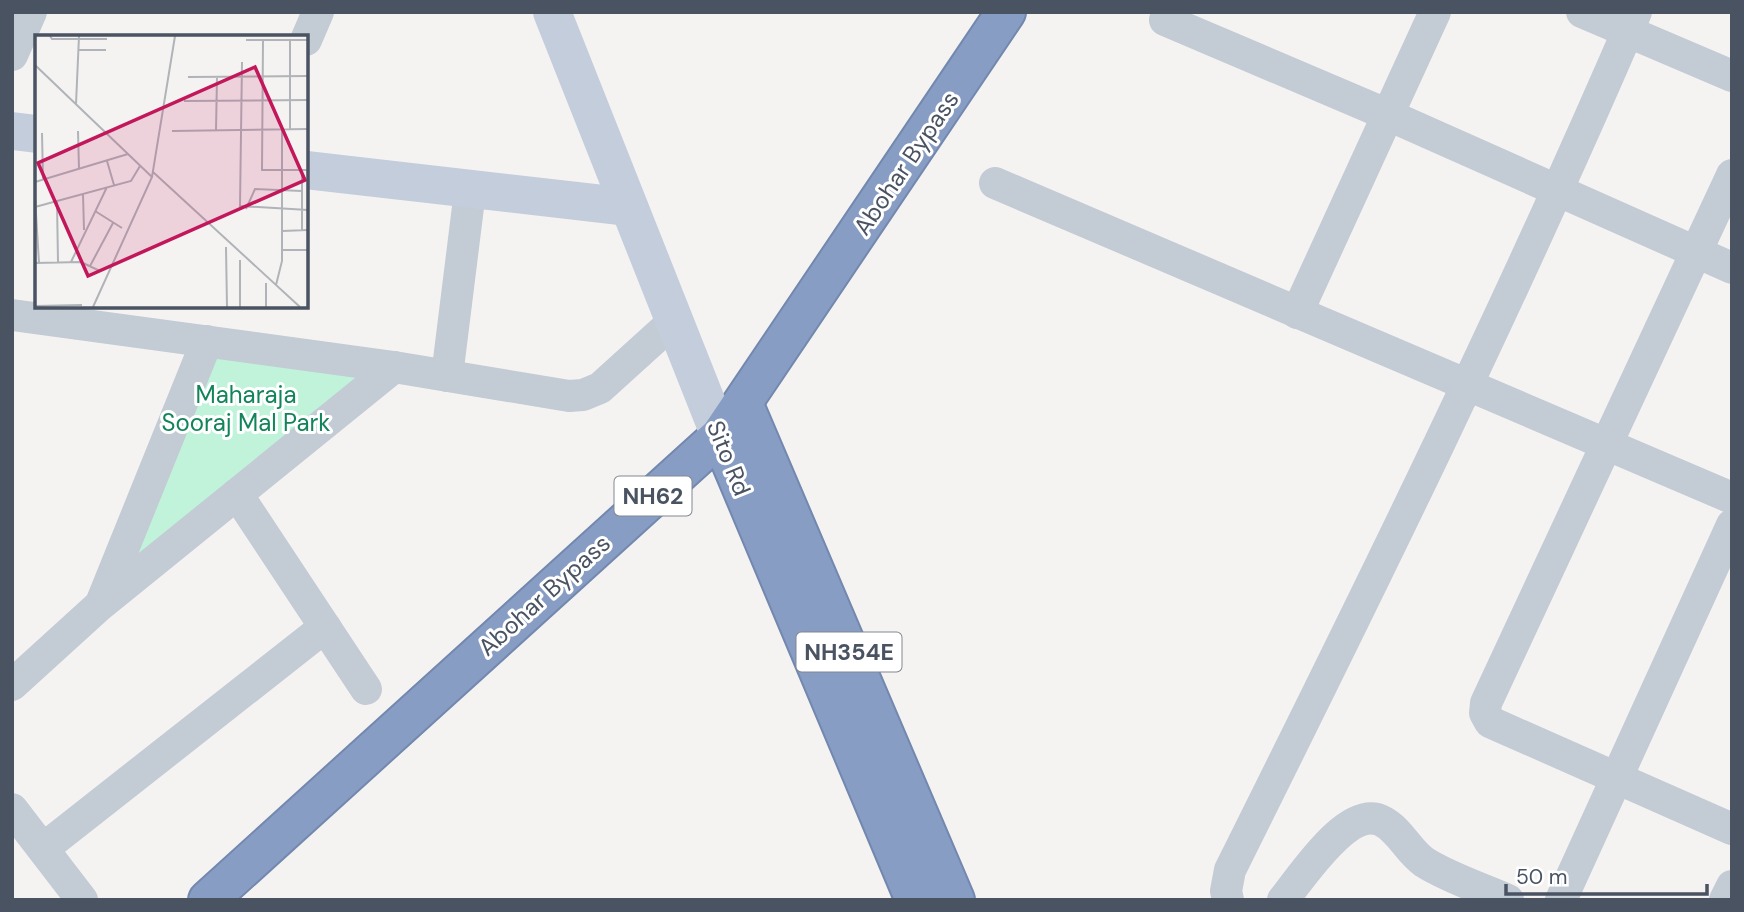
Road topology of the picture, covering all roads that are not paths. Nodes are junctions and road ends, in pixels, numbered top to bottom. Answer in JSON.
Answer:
{"nodes":[{"id":1,"x":31,"y":12,"type":"edge"},
{"id":2,"x":318,"y":12,"type":"edge"},
{"id":3,"x":552,"y":12,"type":"edge"},
{"id":4,"x":1006,"y":12,"type":"edge"},
{"id":5,"x":1434,"y":12,"type":"edge"},
{"id":6,"x":1582,"y":12,"type":"edge"},
{"id":7,"x":1165,"y":20,"type":"dead end"},
{"id":8,"x":1631,"y":22,"type":"edge"},
{"id":9,"x":308,"y":35,"type":"edge"},
{"id":10,"x":12,"y":55,"type":"edge"},
{"id":11,"x":1732,"y":76,"type":"edge"},
{"id":12,"x":1386,"y":114,"type":"junction"},
{"id":13,"x":12,"y":131,"type":"edge"},
{"id":14,"x":35,"y":134,"type":"edge"},
{"id":15,"x":308,"y":170,"type":"edge"},
{"id":16,"x":1732,"y":175,"type":"edge"},
{"id":17,"x":995,"y":183,"type":"dead end"},
{"id":18,"x":1558,"y":190,"type":"junction"},
{"id":19,"x":470,"y":191,"type":"junction"},
{"id":20,"x":629,"y":207,"type":"junction"},
{"id":21,"x":1696,"y":254,"type":"junction"},
{"id":22,"x":1732,"y":268,"type":"edge"},
{"id":23,"x":1297,"y":313,"type":"junction"},
{"id":24,"x":13,"y":317,"type":"edge"},
{"id":25,"x":674,"y":321,"type":"junction"},
{"id":26,"x":207,"y":341,"type":"junction"},
{"id":27,"x":394,"y":367,"type":"junction"},
{"id":28,"x":447,"y":376,"type":"junction"},
{"id":29,"x":1466,"y":385,"type":"junction"},
{"id":30,"x":743,"y":403,"type":"junction"},
{"id":31,"x":720,"y":436,"type":"junction"},
{"id":32,"x":1606,"y":445,"type":"junction"},
{"id":33,"x":237,"y":494,"type":"junction"},
{"id":34,"x":1732,"y":498,"type":"edge"},
{"id":35,"x":1732,"y":525,"type":"edge"},
{"id":36,"x":100,"y":606,"type":"junction"},
{"id":37,"x":325,"y":628,"type":"junction"},
{"id":38,"x":12,"y":685,"type":"edge"},
{"id":39,"x":366,"y":689,"type":"dead end"},
{"id":40,"x":1618,"y":778,"type":"junction"},
{"id":41,"x":12,"y":809,"type":"edge"},
{"id":42,"x":1732,"y":829,"type":"edge"},
{"id":43,"x":44,"y":848,"type":"junction"},
{"id":44,"x":1732,"y":886,"type":"edge"},
{"id":45,"x":82,"y":900,"type":"edge"},
{"id":46,"x":208,"y":900,"type":"edge"},
{"id":47,"x":915,"y":900,"type":"edge"},
{"id":48,"x":955,"y":900,"type":"edge"},
{"id":49,"x":1228,"y":900,"type":"edge"},
{"id":50,"x":1283,"y":900,"type":"edge"},
{"id":51,"x":1508,"y":900,"type":"edge"},
{"id":52,"x":1561,"y":900,"type":"edge"},
{"id":53,"x":1725,"y":900,"type":"edge"}],
"edges":[{"from":1,"to":10,"type":"street"},
{"from":2,"to":9,"type":"street"},
{"from":3,"to":20,"type":"main road","name":"Sito Rd"},
{"from":4,"to":30,"type":"highway","name":"Abohar Bypass","number":"NH62"},
{"from":5,"to":12,"type":"street"},
{"from":6,"to":8,"type":"street"},
{"from":7,"to":12,"type":"street"},
{"from":8,"to":11,"type":"street"},
{"from":8,"to":18,"type":"street"},
{"from":12,"to":18,"type":"street"},
{"from":12,"to":23,"type":"street"},
{"from":13,"to":14,"type":"main road"},
{"from":15,"to":19,"type":"main road"},
{"from":16,"to":21,"type":"street"},
{"from":17,"to":23,"type":"street"},
{"from":18,"to":21,"type":"street"},
{"from":18,"to":29,"type":"street"},
{"from":19,"to":20,"type":"main road"},
{"from":19,"to":28,"type":"street"},
{"from":20,"to":25,"type":"main road","name":"Sito Rd"},
{"from":21,"to":22,"type":"street"},
{"from":21,"to":32,"type":"street"},
{"from":23,"to":29,"type":"street"},
{"from":24,"to":26,"type":"street"},
{"from":25,"to":28,"type":"street"},
{"from":25,"to":31,"type":"main road","name":"Sito Rd"},
{"from":26,"to":27,"type":"street"},
{"from":26,"to":36,"type":"street"},
{"from":27,"to":28,"type":"street"},
{"from":27,"to":33,"type":"street"},
{"from":29,"to":32,"type":"street"},
{"from":29,"to":49,"type":"street"},
{"from":30,"to":31,"type":"highway","name":"Abohar Bypass","number":"NH62"},
{"from":30,"to":48,"type":"highway","name":"Sito Rd","number":"NH354E"},
{"from":31,"to":46,"type":"highway","name":"Abohar Bypass","number":"NH62"},
{"from":31,"to":47,"type":"highway","name":"Sito Rd","number":"NH354E"},
{"from":32,"to":34,"type":"street"},
{"from":32,"to":40,"type":"street"},
{"from":33,"to":36,"type":"street"},
{"from":33,"to":37,"type":"street"},
{"from":35,"to":40,"type":"street"},
{"from":36,"to":38,"type":"street"},
{"from":37,"to":39,"type":"street"},
{"from":37,"to":43,"type":"street"},
{"from":40,"to":42,"type":"street"},
{"from":40,"to":52,"type":"street"},
{"from":41,"to":43,"type":"street"},
{"from":43,"to":45,"type":"street"},
{"from":44,"to":53,"type":"street"},
{"from":50,"to":51,"type":"street"}]}
